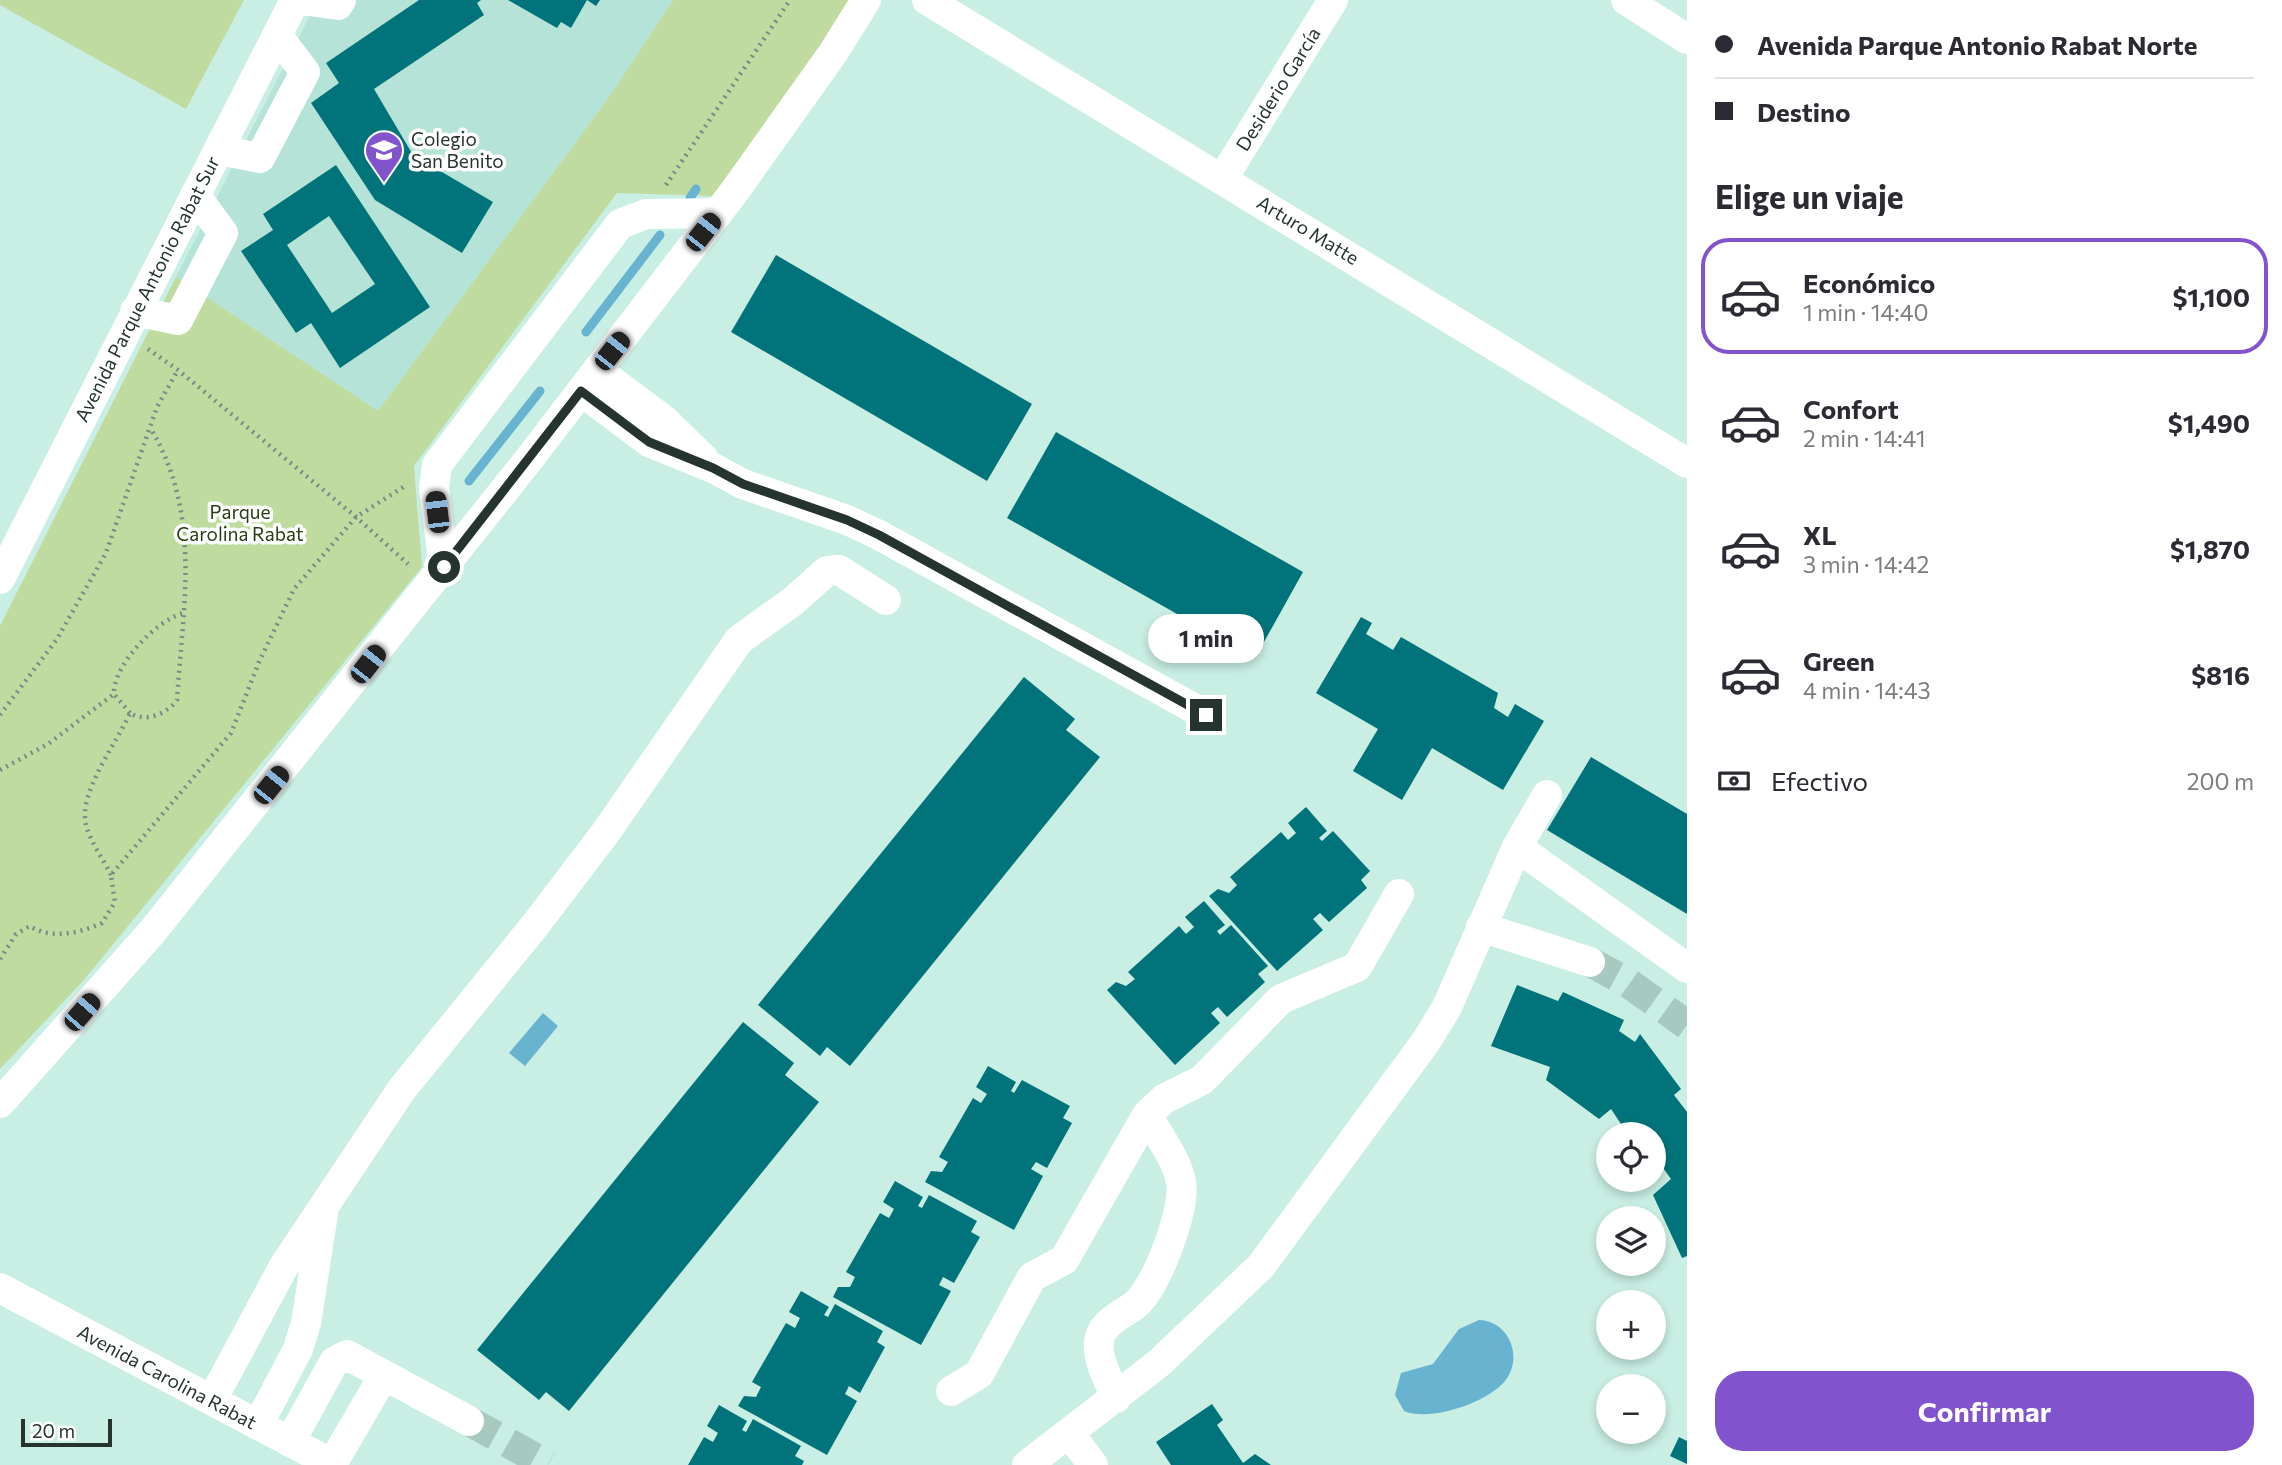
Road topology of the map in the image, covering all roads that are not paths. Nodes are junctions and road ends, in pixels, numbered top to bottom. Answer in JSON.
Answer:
{"nodes":[{"id":1,"x":295,"y":0,"type":"edge"},
{"id":2,"x":302,"y":0,"type":"edge"},
{"id":3,"x":341,"y":0,"type":"edge"},
{"id":4,"x":866,"y":0,"type":"edge"},
{"id":5,"x":927,"y":0,"type":"edge"},
{"id":6,"x":1333,"y":0,"type":"edge"},
{"id":7,"x":1626,"y":0,"type":"edge"},
{"id":8,"x":277,"y":35,"type":"junction"},
{"id":9,"x":1687,"y":39,"type":"edge"},
{"id":10,"x":219,"y":150,"type":"junction"},
{"id":11,"x":1223,"y":178,"type":"junction"},
{"id":12,"x":195,"y":195,"type":"junction"},
{"id":13,"x":718,"y":212,"type":"junction"},
{"id":14,"x":130,"y":322,"type":"junction"},
{"id":15,"x":589,"y":381,"type":"junction"},
{"id":16,"x":1687,"y":463,"type":"edge"},
{"id":17,"x":437,"y":576,"type":"junction"},
{"id":18,"x":0,"y":579,"type":"edge"},
{"id":19,"x":886,"y":600,"type":"dead end"},
{"id":20,"x":1206,"y":715,"type":"dead end"},
{"id":21,"x":1547,"y":795,"type":"dead end"},
{"id":22,"x":1517,"y":847,"type":"junction"},
{"id":23,"x":1399,"y":894,"type":"dead end"},
{"id":24,"x":1481,"y":927,"type":"junction"},
{"id":25,"x":1590,"y":962,"type":"tunnel mouth"},
{"id":26,"x":1687,"y":968,"type":"edge"},
{"id":27,"x":0,"y":1103,"type":"edge"},
{"id":28,"x":1147,"y":1115,"type":"junction"},
{"id":29,"x":325,"y":1203,"type":"junction"},
{"id":30,"x":0,"y":1288,"type":"edge"},
{"id":31,"x":384,"y":1375,"type":"junction"},
{"id":32,"x":951,"y":1391,"type":"dead end"},
{"id":33,"x":1116,"y":1398,"type":"junction"},
{"id":34,"x":212,"y":1400,"type":"junction"},
{"id":35,"x":469,"y":1421,"type":"tunnel mouth"},
{"id":36,"x":258,"y":1425,"type":"junction"},
{"id":37,"x":1069,"y":1433,"type":"junction"},
{"id":38,"x":315,"y":1458,"type":"edge"},
{"id":39,"x":1027,"y":1465,"type":"edge"},
{"id":40,"x":1093,"y":1465,"type":"edge"}],
"edges":[{"from":1,"to":8,"type":"street","name":"Avenida Parque Antonio Rabat Sur"},
{"from":2,"to":3,"type":"street"},
{"from":4,"to":13,"type":"street"},
{"from":5,"to":11,"type":"street","name":"Arturo Matte"},
{"from":6,"to":11,"type":"street","name":"Desiderio García"},
{"from":7,"to":9,"type":"street"},
{"from":8,"to":10,"type":"street","name":"Avenida Parque Antonio Rabat Sur"},
{"from":8,"to":10,"type":"street"},
{"from":10,"to":12,"type":"street","name":"Avenida Parque Antonio Rabat Sur"},
{"from":11,"to":16,"type":"street","name":"Arturo Matte"},
{"from":12,"to":14,"type":"street","name":"Avenida Parque Antonio Rabat Sur"},
{"from":12,"to":14,"type":"street"},
{"from":13,"to":15,"type":"street"},
{"from":13,"to":17,"type":"street"},
{"from":14,"to":18,"type":"street","name":"Avenida Parque Antonio Rabat Sur"},
{"from":15,"to":17,"type":"street"},
{"from":15,"to":20,"type":"street"},
{"from":17,"to":27,"type":"street"},
{"from":19,"to":29,"type":"street"},
{"from":21,"to":22,"type":"street"},
{"from":22,"to":24,"type":"street"},
{"from":22,"to":26,"type":"street"},
{"from":23,"to":28,"type":"street"},
{"from":24,"to":25,"type":"street"},
{"from":24,"to":33,"type":"street"},
{"from":28,"to":32,"type":"street"},
{"from":28,"to":33,"type":"street"},
{"from":29,"to":34,"type":"street"},
{"from":29,"to":36,"type":"street"},
{"from":30,"to":34,"type":"street","name":"Avenida Carolina Rabat"},
{"from":31,"to":35,"type":"street"},
{"from":31,"to":38,"type":"street"},
{"from":31,"to":38,"type":"street"},
{"from":33,"to":37,"type":"street"},
{"from":34,"to":36,"type":"street","name":"Avenida Carolina Rabat"},
{"from":36,"to":38,"type":"street","name":"Avenida Carolina Rabat"},
{"from":37,"to":39,"type":"street"},
{"from":37,"to":40,"type":"street"}]}
